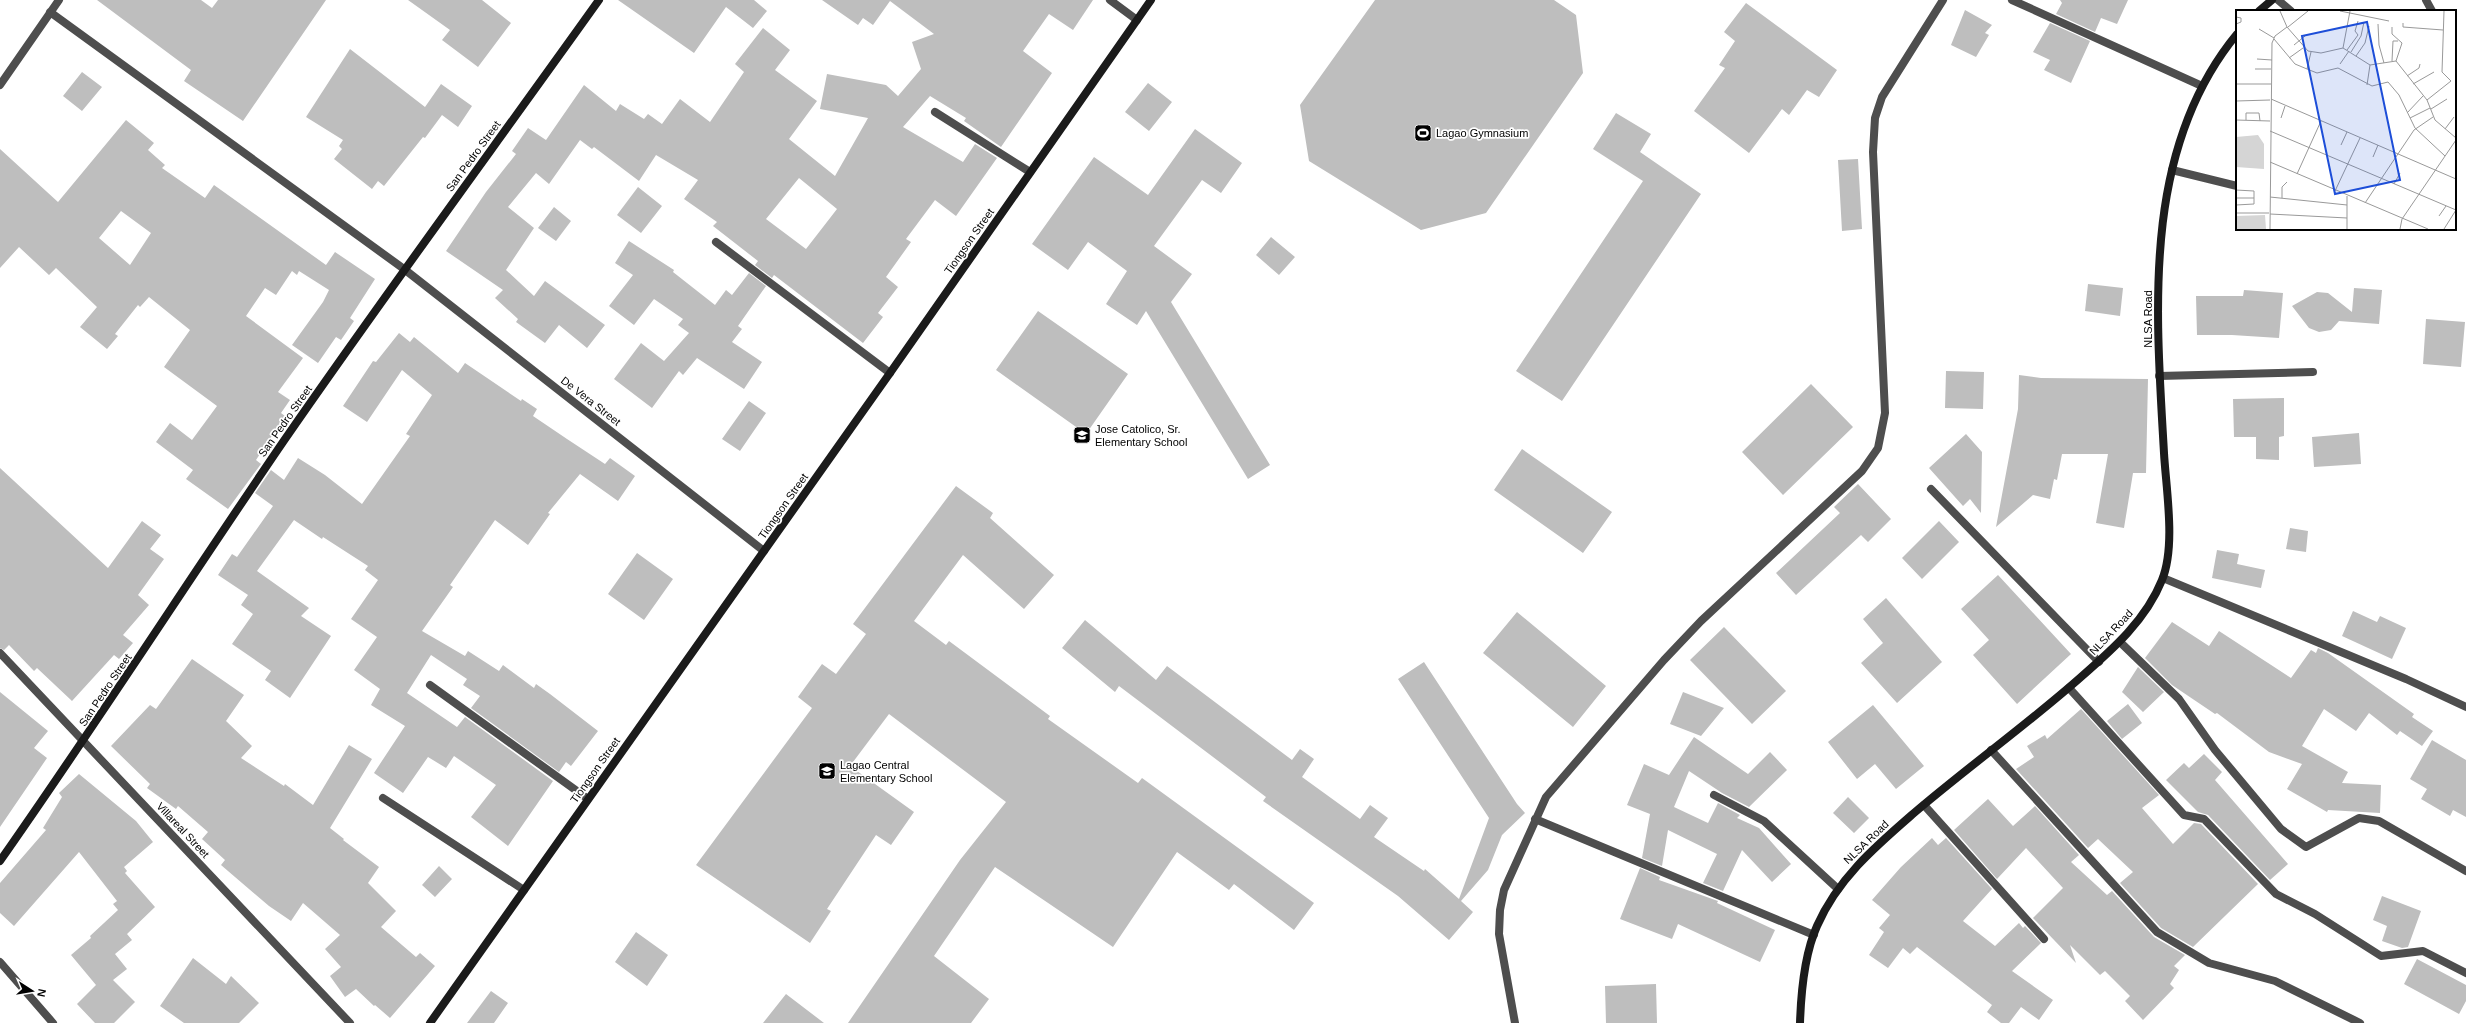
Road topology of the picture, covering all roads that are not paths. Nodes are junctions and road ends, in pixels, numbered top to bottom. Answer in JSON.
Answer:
{"nodes":[{"id":1,"x":59,"y":0,"type":"edge"},
{"id":2,"x":599,"y":0,"type":"edge"},
{"id":3,"x":1110,"y":0,"type":"edge"},
{"id":4,"x":1151,"y":0,"type":"edge"},
{"id":5,"x":1943,"y":0,"type":"edge"},
{"id":6,"x":2012,"y":0,"type":"edge"},
{"id":7,"x":2272,"y":0,"type":"edge"},
{"id":8,"x":2278,"y":0,"type":"edge"},
{"id":9,"x":2426,"y":0,"type":"edge"},
{"id":10,"x":2260,"y":10,"type":"edge"},
{"id":11,"x":2290,"y":10,"type":"edge"},
{"id":12,"x":2431,"y":10,"type":"edge"},
{"id":13,"x":50,"y":12,"type":"junction"},
{"id":14,"x":1137,"y":20,"type":"junction"},
{"id":15,"x":2236,"y":35,"type":"edge"},
{"id":16,"x":0,"y":85,"type":"edge"},
{"id":17,"x":2202,"y":86,"type":"junction"},
{"id":18,"x":935,"y":112,"type":"dead end"},
{"id":19,"x":2172,"y":170,"type":"junction"},
{"id":20,"x":1030,"y":172,"type":"junction"},
{"id":21,"x":2236,"y":186,"type":"edge"},
{"id":22,"x":716,"y":242,"type":"dead end"},
{"id":23,"x":404,"y":269,"type":"junction"},
{"id":24,"x":2313,"y":372,"type":"dead end"},
{"id":25,"x":890,"y":373,"type":"junction"},
{"id":26,"x":2160,"y":376,"type":"junction"},
{"id":27,"x":1931,"y":489,"type":"dead end"},
{"id":28,"x":764,"y":551,"type":"junction"},
{"id":29,"x":2163,"y":578,"type":"junction"},
{"id":30,"x":2120,"y":642,"type":"junction"},
{"id":31,"x":0,"y":653,"type":"edge"},
{"id":32,"x":2099,"y":662,"type":"junction"},
{"id":33,"x":430,"y":685,"type":"dead end"},
{"id":34,"x":2069,"y":688,"type":"junction"},
{"id":35,"x":2466,"y":707,"type":"edge"},
{"id":36,"x":84,"y":741,"type":"junction"},
{"id":37,"x":1991,"y":750,"type":"junction"},
{"id":38,"x":1714,"y":795,"type":"dead end"},
{"id":39,"x":383,"y":798,"type":"dead end"},
{"id":40,"x":588,"y":799,"type":"junction"},
{"id":41,"x":1924,"y":805,"type":"junction"},
{"id":42,"x":1534,"y":819,"type":"junction"},
{"id":43,"x":0,"y":861,"type":"edge"},
{"id":44,"x":2466,"y":871,"type":"edge"},
{"id":45,"x":524,"y":890,"type":"junction"},
{"id":46,"x":1838,"y":890,"type":"junction"},
{"id":47,"x":1814,"y":935,"type":"junction"},
{"id":48,"x":2044,"y":939,"type":"dead end"},
{"id":49,"x":0,"y":962,"type":"edge"},
{"id":50,"x":2466,"y":973,"type":"edge"},
{"id":51,"x":53,"y":1023,"type":"edge"},
{"id":52,"x":350,"y":1023,"type":"edge"},
{"id":53,"x":430,"y":1023,"type":"edge"},
{"id":54,"x":1515,"y":1023,"type":"edge"},
{"id":55,"x":1800,"y":1023,"type":"edge"},
{"id":56,"x":2360,"y":1023,"type":"edge"}],
"edges":[{"from":1,"to":13,"type":"street"},
{"from":2,"to":23,"type":"street","name":"San Pedro Street"},
{"from":3,"to":14,"type":"street"},
{"from":4,"to":14,"type":"street","name":"Tiongson Street"},
{"from":5,"to":42,"type":"street"},
{"from":6,"to":17,"type":"street"},
{"from":7,"to":10,"type":"street"},
{"from":8,"to":11,"type":"street"},
{"from":9,"to":12,"type":"street"},
{"from":13,"to":16,"type":"street"},
{"from":13,"to":23,"type":"street","name":"De Vera Street"},
{"from":14,"to":20,"type":"street","name":"Tiongson Street"},
{"from":15,"to":17,"type":"street","name":"NLSA Road"},
{"from":17,"to":19,"type":"street","name":"NLSA Road"},
{"from":18,"to":20,"type":"street"},
{"from":19,"to":21,"type":"street"},
{"from":19,"to":26,"type":"street","name":"NLSA Road"},
{"from":20,"to":25,"type":"street","name":"Tiongson Street"},
{"from":22,"to":25,"type":"street"},
{"from":23,"to":28,"type":"street","name":"De Vera Street"},
{"from":23,"to":36,"type":"street","name":"San Pedro Street"},
{"from":24,"to":26,"type":"street"},
{"from":25,"to":28,"type":"street","name":"Tiongson Street"},
{"from":26,"to":29,"type":"street","name":"NLSA Road"},
{"from":27,"to":32,"type":"street"},
{"from":28,"to":40,"type":"street","name":"Tiongson Street"},
{"from":29,"to":30,"type":"street","name":"NLSA Road"},
{"from":29,"to":35,"type":"street"},
{"from":30,"to":32,"type":"street","name":"NLSA Road"},
{"from":30,"to":44,"type":"street"},
{"from":31,"to":36,"type":"street","name":"Villareal Street"},
{"from":32,"to":34,"type":"street","name":"NLSA Road"},
{"from":33,"to":40,"type":"street"},
{"from":34,"to":37,"type":"street","name":"NLSA Road"},
{"from":34,"to":50,"type":"street"},
{"from":36,"to":43,"type":"street","name":"San Pedro Street"},
{"from":36,"to":52,"type":"street","name":"Villareal Street"},
{"from":37,"to":41,"type":"street","name":"NLSA Road"},
{"from":37,"to":56,"type":"street"},
{"from":38,"to":46,"type":"street"},
{"from":39,"to":45,"type":"street"},
{"from":40,"to":45,"type":"street","name":"Tiongson Street"},
{"from":41,"to":46,"type":"street","name":"NLSA Road"},
{"from":41,"to":48,"type":"street"},
{"from":42,"to":47,"type":"street"},
{"from":42,"to":54,"type":"street"},
{"from":45,"to":53,"type":"street","name":"Tiongson Street"},
{"from":46,"to":47,"type":"street","name":"NLSA Road"},
{"from":47,"to":55,"type":"street","name":"NLSA Road"},
{"from":49,"to":51,"type":"street"}]}
